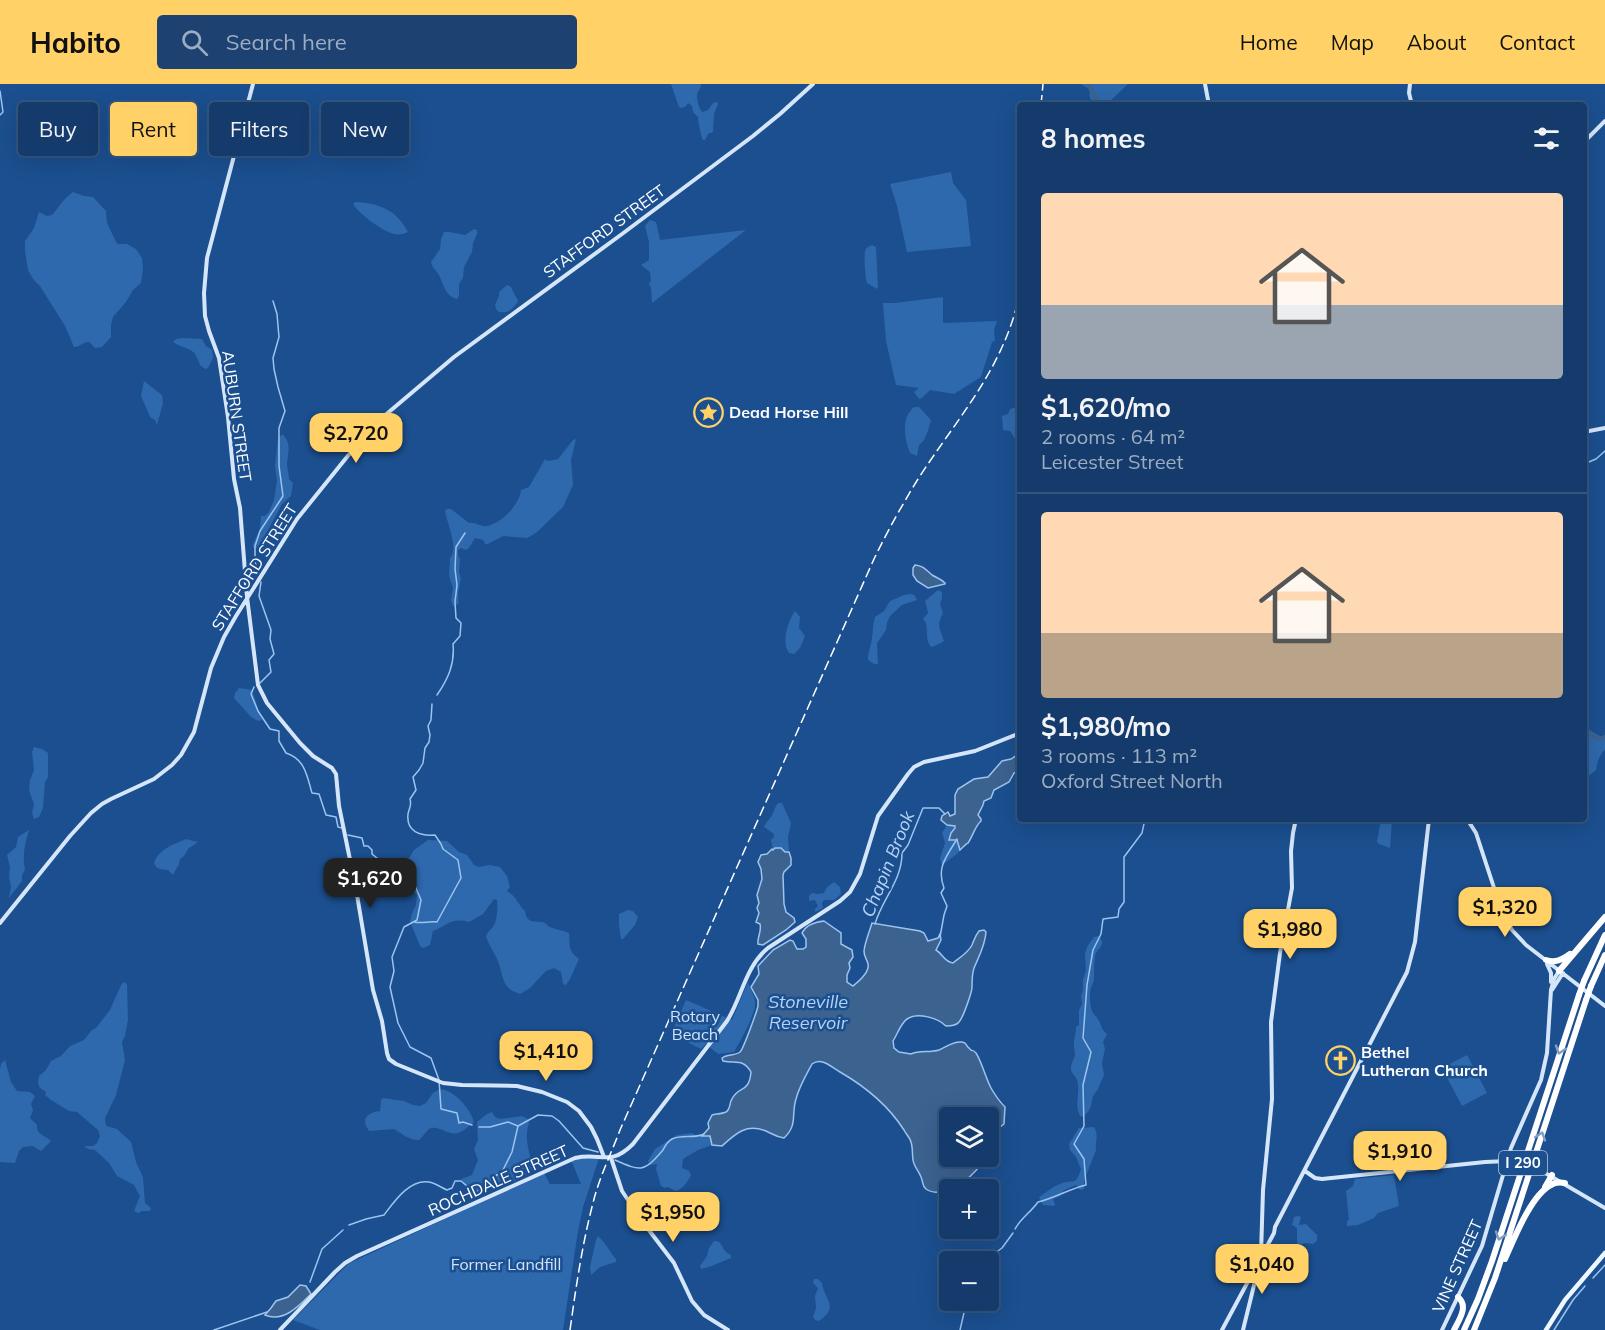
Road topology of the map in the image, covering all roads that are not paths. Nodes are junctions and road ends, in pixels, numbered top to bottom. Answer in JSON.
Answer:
{"nodes":[{"id":1,"x":253,"y":84,"type":"edge"},
{"id":2,"x":813,"y":84,"type":"edge"},
{"id":3,"x":1205,"y":84,"type":"edge"},
{"id":4,"x":1410,"y":84,"type":"edge"},
{"id":5,"x":1208,"y":102,"type":"edge"},
{"id":6,"x":1411,"y":102,"type":"edge"},
{"id":7,"x":1605,"y":121,"type":"edge"},
{"id":8,"x":1587,"y":139,"type":"edge"},
{"id":9,"x":1605,"y":428,"type":"edge"},
{"id":10,"x":1587,"y":431,"type":"edge"},
{"id":11,"x":248,"y":597,"type":"junction"},
{"id":12,"x":1017,"y":735,"type":"edge"},
{"id":13,"x":1295,"y":822,"type":"edge"},
{"id":14,"x":1429,"y":822,"type":"edge"},
{"id":15,"x":1469,"y":822,"type":"edge"},
{"id":16,"x":1605,"y":917,"type":"edge"},
{"id":17,"x":0,"y":923,"type":"edge"},
{"id":18,"x":1605,"y":935,"type":"edge"},
{"id":19,"x":1582,"y":944,"type":"junction"},
{"id":20,"x":1605,"y":955,"type":"edge"},
{"id":21,"x":1546,"y":960,"type":"junction"},
{"id":22,"x":1561,"y":972,"type":"junction"},
{"id":23,"x":1551,"y":988,"type":"junction"},
{"id":24,"x":1581,"y":988,"type":"junction"},
{"id":25,"x":1550,"y":1005,"type":"junction"},
{"id":26,"x":1605,"y":1006,"type":"edge"},
{"id":27,"x":604,"y":1157,"type":"junction"},
{"id":28,"x":611,"y":1158,"type":"junction"},
{"id":29,"x":1507,"y":1161,"type":"junction"},
{"id":30,"x":1305,"y":1171,"type":"junction"},
{"id":31,"x":1552,"y":1175,"type":"junction"},
{"id":32,"x":1565,"y":1183,"type":"junction"},
{"id":33,"x":1542,"y":1192,"type":"junction"},
{"id":34,"x":1605,"y":1208,"type":"edge"},
{"id":35,"x":1262,"y":1225,"type":"junction"},
{"id":36,"x":1275,"y":1227,"type":"junction"},
{"id":37,"x":1262,"y":1234,"type":"junction"},
{"id":38,"x":1274,"y":1234,"type":"junction"},
{"id":39,"x":1605,"y":1253,"type":"edge"},
{"id":40,"x":1261,"y":1257,"type":"junction"},
{"id":41,"x":1495,"y":1278,"type":"junction"},
{"id":42,"x":1458,"y":1298,"type":"junction"},
{"id":43,"x":279,"y":1330,"type":"edge"},
{"id":44,"x":728,"y":1330,"type":"edge"},
{"id":45,"x":1222,"y":1330,"type":"edge"},
{"id":46,"x":1243,"y":1330,"type":"edge"},
{"id":47,"x":1442,"y":1330,"type":"edge"},
{"id":48,"x":1455,"y":1330,"type":"edge"},
{"id":49,"x":1464,"y":1330,"type":"edge"},
{"id":50,"x":1474,"y":1330,"type":"edge"},
{"id":51,"x":1546,"y":1330,"type":"edge"}],
"edges":[{"from":1,"to":11,"type":"street","name":"AUBURN STREET"},
{"from":2,"to":11,"type":"street","name":"STAFFORD STREET"},
{"from":3,"to":5,"type":"street"},
{"from":4,"to":6,"type":"street"},
{"from":7,"to":8,"type":"street"},
{"from":9,"to":10,"type":"street"},
{"from":11,"to":17,"type":"street","name":"STAFFORD STREET"},
{"from":11,"to":27,"type":"street","name":"AUBURN STREET"},
{"from":12,"to":28,"type":"street"},
{"from":13,"to":35,"type":"street"},
{"from":14,"to":30,"type":"street"},
{"from":15,"to":21,"type":"street"},
{"from":16,"to":19,"type":"highway"},
{"from":18,"to":24,"type":"highway","number":"I 290"},
{"from":19,"to":21,"type":"highway"},
{"from":19,"to":22,"type":"highway"},
{"from":41,"to":20,"type":"highway","number":"I 290","one_way":true,"bridge":true},
{"from":21,"to":22,"type":"street"},
{"from":21,"to":23,"type":"street"},
{"from":22,"to":23,"type":"street","name":"VINE STREET"},
{"from":22,"to":24,"type":"street"},
{"from":22,"to":25,"type":"street","name":"VINE STREET"},
{"from":23,"to":25,"type":"street","name":"VINE STREET"},
{"from":24,"to":26,"type":"street"},
{"from":24,"to":49,"type":"highway","number":"I 290","one_way":true},
{"from":25,"to":29,"type":"street","name":"VINE STREET"},
{"from":27,"to":28,"type":"street","name":"ROCHDALE STREET"},
{"from":27,"to":43,"type":"street","name":"ROCHDALE STREET"},
{"from":28,"to":44,"type":"street"},
{"from":29,"to":30,"type":"street"},
{"from":29,"to":31,"type":"street","bridge":true},
{"from":29,"to":42,"type":"street","name":"VINE STREET"},
{"from":30,"to":36,"type":"street"},
{"from":31,"to":32,"type":"street"},
{"from":31,"to":33,"type":"highway"},
{"from":32,"to":33,"type":"highway"},
{"from":32,"to":34,"type":"street"},
{"from":33,"to":41,"type":"highway"},
{"from":35,"to":36,"type":"street"},
{"from":35,"to":37,"type":"street"},
{"from":36,"to":38,"type":"street"},
{"from":37,"to":38,"type":"street"},
{"from":37,"to":40,"type":"street"},
{"from":38,"to":40,"type":"street"},
{"from":39,"to":51,"type":"main road"},
{"from":40,"to":45,"type":"street"},
{"from":40,"to":46,"type":"street"},
{"from":41,"to":50,"type":"highway","number":"I 290"},
{"from":42,"to":47,"type":"street","name":"VINE STREET"},
{"from":42,"to":48,"type":"highway"}]}
